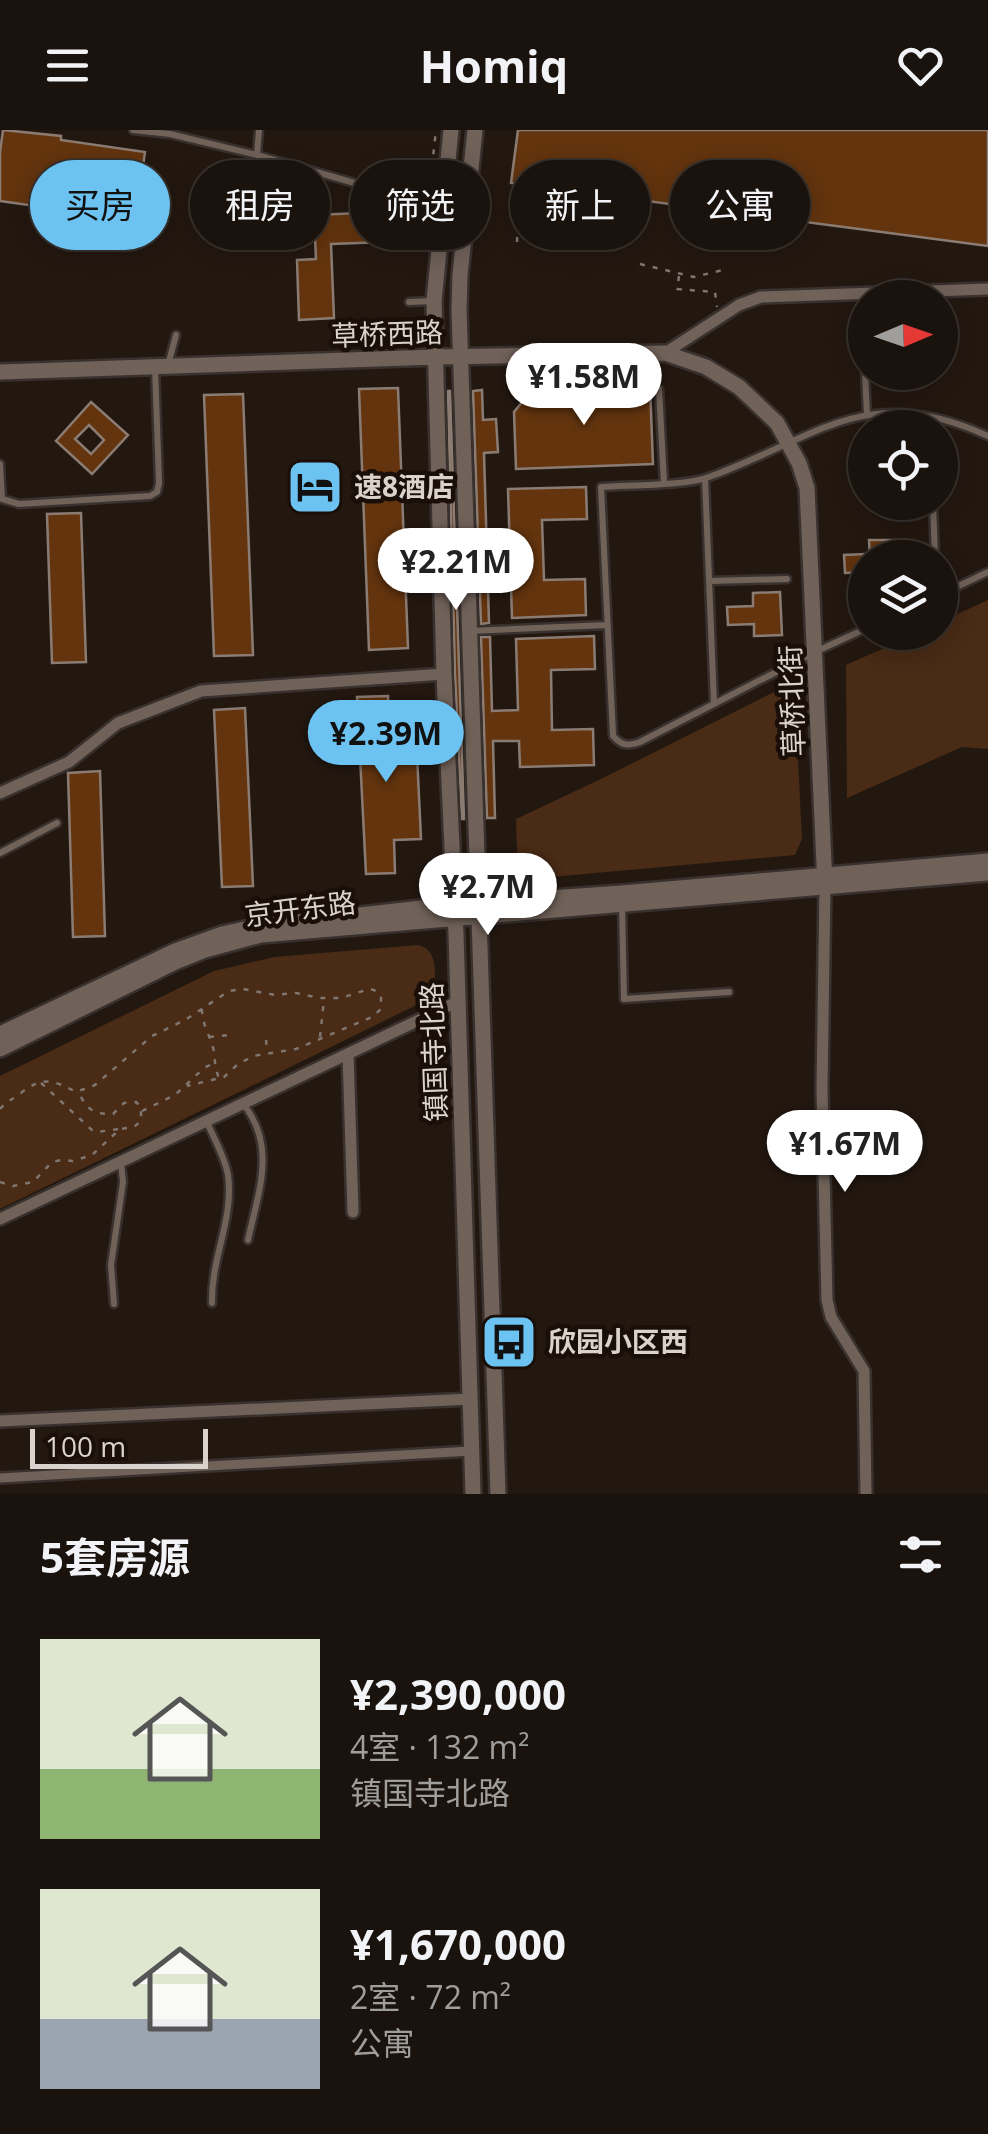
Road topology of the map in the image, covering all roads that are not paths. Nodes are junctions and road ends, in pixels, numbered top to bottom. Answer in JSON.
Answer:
{"nodes":[{"id":1,"x":133,"y":130,"type":"edge"},
{"id":2,"x":259,"y":130,"type":"edge"},
{"id":3,"x":452,"y":130,"type":"edge"},
{"id":4,"x":475,"y":130,"type":"edge"},
{"id":5,"x":257,"y":154,"type":"junction"},
{"id":6,"x":449,"y":160,"type":"edge"},
{"id":7,"x":350,"y":181,"type":"edge"},
{"id":8,"x":439,"y":250,"type":"edge"},
{"id":9,"x":988,"y":289,"type":"edge"},
{"id":10,"x":958,"y":290,"type":"edge"},
{"id":11,"x":848,"y":294,"type":"edge"},
{"id":12,"x":434,"y":301,"type":"junction"},
{"id":13,"x":409,"y":302,"type":"dead end"},
{"id":14,"x":176,"y":335,"type":"dead end"},
{"id":15,"x":665,"y":353,"type":"junction"},
{"id":16,"x":460,"y":356,"type":"junction"},
{"id":17,"x":436,"y":357,"type":"junction"},
{"id":18,"x":161,"y":366,"type":"junction"},
{"id":19,"x":0,"y":372,"type":"edge"},
{"id":20,"x":659,"y":390,"type":"dead end"},
{"id":21,"x":848,"y":420,"type":"edge"},
{"id":22,"x":958,"y":426,"type":"edge"},
{"id":23,"x":988,"y":436,"type":"edge"},
{"id":24,"x":789,"y":442,"type":"junction"},
{"id":25,"x":0,"y":464,"type":"edge"},
{"id":26,"x":705,"y":479,"type":"junction"},
{"id":27,"x":664,"y":483,"type":"junction"},
{"id":28,"x":810,"y":513,"type":"joint"},
{"id":29,"x":988,"y":572,"type":"edge"},
{"id":30,"x":787,"y":578,"type":"dead end"},
{"id":31,"x":709,"y":581,"type":"junction"},
{"id":32,"x":958,"y":586,"type":"edge"},
{"id":33,"x":607,"y":624,"type":"junction"},
{"id":34,"x":468,"y":631,"type":"junction"},
{"id":35,"x":848,"y":637,"type":"edge"},
{"id":36,"x":815,"y":652,"type":"junction"},
{"id":37,"x":444,"y":674,"type":"junction"},
{"id":38,"x":714,"y":704,"type":"junction"},
{"id":39,"x":0,"y":793,"type":"edge"},
{"id":40,"x":58,"y":824,"type":"dead end"},
{"id":41,"x":0,"y":853,"type":"edge"},
{"id":42,"x":988,"y":861,"type":"edge"},
{"id":43,"x":988,"y":872,"type":"edge"},
{"id":44,"x":824,"y":880,"type":"junction"},
{"id":45,"x":622,"y":899,"type":"junction"},
{"id":46,"x":478,"y":910,"type":"junction"},
{"id":47,"x":455,"y":912,"type":"junction"},
{"id":48,"x":729,"y":992,"type":"dead end"},
{"id":49,"x":458,"y":1002,"type":"junction"},
{"id":50,"x":0,"y":1034,"type":"edge"},
{"id":51,"x":0,"y":1050,"type":"edge"},
{"id":52,"x":348,"y":1054,"type":"junction"},
{"id":53,"x":244,"y":1104,"type":"junction"},
{"id":54,"x":206,"y":1121,"type":"junction"},
{"id":55,"x":121,"y":1162,"type":"junction"},
{"id":56,"x":353,"y":1212,"type":"dead end"},
{"id":57,"x":0,"y":1219,"type":"edge"},
{"id":58,"x":248,"y":1240,"type":"dead end"},
{"id":59,"x":212,"y":1303,"type":"dead end"},
{"id":60,"x":114,"y":1304,"type":"dead end"},
{"id":61,"x":471,"y":1399,"type":"junction"},
{"id":62,"x":0,"y":1421,"type":"edge"},
{"id":63,"x":472,"y":1451,"type":"junction"},
{"id":64,"x":0,"y":1478,"type":"edge"},
{"id":65,"x":473,"y":1494,"type":"edge"},
{"id":66,"x":498,"y":1494,"type":"edge"},
{"id":67,"x":866,"y":1494,"type":"edge"}],
"edges":[{"from":1,"to":5,"type":"lane"},
{"from":2,"to":5,"type":"lane"},
{"from":3,"to":6,"type":"street","name":"镇国寺北路"},
{"from":4,"to":16,"type":"street","name":"镇国寺北路"},
{"from":5,"to":7,"type":"lane"},
{"from":8,"to":12,"type":"street","name":"镇国寺北路"},
{"from":9,"to":10,"type":"street"},
{"from":11,"to":15,"type":"street"},
{"from":12,"to":13,"type":"lane"},
{"from":12,"to":17,"type":"street","name":"镇国寺北路"},
{"from":14,"to":18,"type":"lane"},
{"from":15,"to":16,"type":"street","name":"草桥西路"},
{"from":15,"to":24,"type":"street","name":"草桥西路"},
{"from":16,"to":17,"type":"street","name":"草桥西路"},
{"from":16,"to":34,"type":"street","name":"镇国寺北路"},
{"from":17,"to":18,"type":"street","name":"草桥西路"},
{"from":17,"to":37,"type":"street","name":"镇国寺北路"},
{"from":18,"to":19,"type":"street","name":"草桥西路"},
{"from":18,"to":25,"type":"lane"},
{"from":20,"to":27,"type":"lane"},
{"from":21,"to":24,"type":"lane"},
{"from":22,"to":23,"type":"lane"},
{"from":24,"to":26,"type":"lane"},
{"from":24,"to":28,"type":"street","name":"草桥西路"},
{"from":26,"to":27,"type":"lane"},
{"from":26,"to":31,"type":"lane"},
{"from":27,"to":33,"type":"lane"},
{"from":28,"to":36,"type":"street","name":"草桥北街"},
{"from":29,"to":32,"type":"lane"},
{"from":30,"to":31,"type":"lane"},
{"from":31,"to":38,"type":"lane"},
{"from":33,"to":34,"type":"lane"},
{"from":33,"to":38,"type":"lane"},
{"from":34,"to":46,"type":"street","name":"镇国寺北路"},
{"from":35,"to":36,"type":"lane"},
{"from":36,"to":38,"type":"lane"},
{"from":36,"to":44,"type":"street","name":"草桥北街"},
{"from":37,"to":39,"type":"street"},
{"from":37,"to":47,"type":"street","name":"镇国寺北路"},
{"from":40,"to":41,"type":"lane"},
{"from":42,"to":44,"type":"street","name":"京开东路"},
{"from":43,"to":44,"type":"street","name":"京开东路"},
{"from":44,"to":45,"type":"street","name":"京开东路"},
{"from":44,"to":67,"type":"street"},
{"from":45,"to":46,"type":"street","name":"京开东路"},
{"from":45,"to":48,"type":"lane"},
{"from":46,"to":47,"type":"street","name":"京开东路"},
{"from":46,"to":66,"type":"street","name":"镇国寺北路"},
{"from":47,"to":49,"type":"street","name":"镇国寺北路"},
{"from":47,"to":50,"type":"street","name":"京开东路"},
{"from":47,"to":51,"type":"street","name":"京开东路"},
{"from":49,"to":52,"type":"street"},
{"from":49,"to":61,"type":"street","name":"镇国寺北路"},
{"from":52,"to":53,"type":"street"},
{"from":52,"to":56,"type":"street"},
{"from":53,"to":54,"type":"street"},
{"from":53,"to":58,"type":"lane"},
{"from":54,"to":55,"type":"street"},
{"from":54,"to":59,"type":"lane"},
{"from":55,"to":57,"type":"street"},
{"from":55,"to":60,"type":"lane"},
{"from":61,"to":62,"type":"street"},
{"from":61,"to":63,"type":"street","name":"镇国寺北路"},
{"from":63,"to":64,"type":"street"},
{"from":63,"to":65,"type":"street","name":"镇国寺北路"}]}
